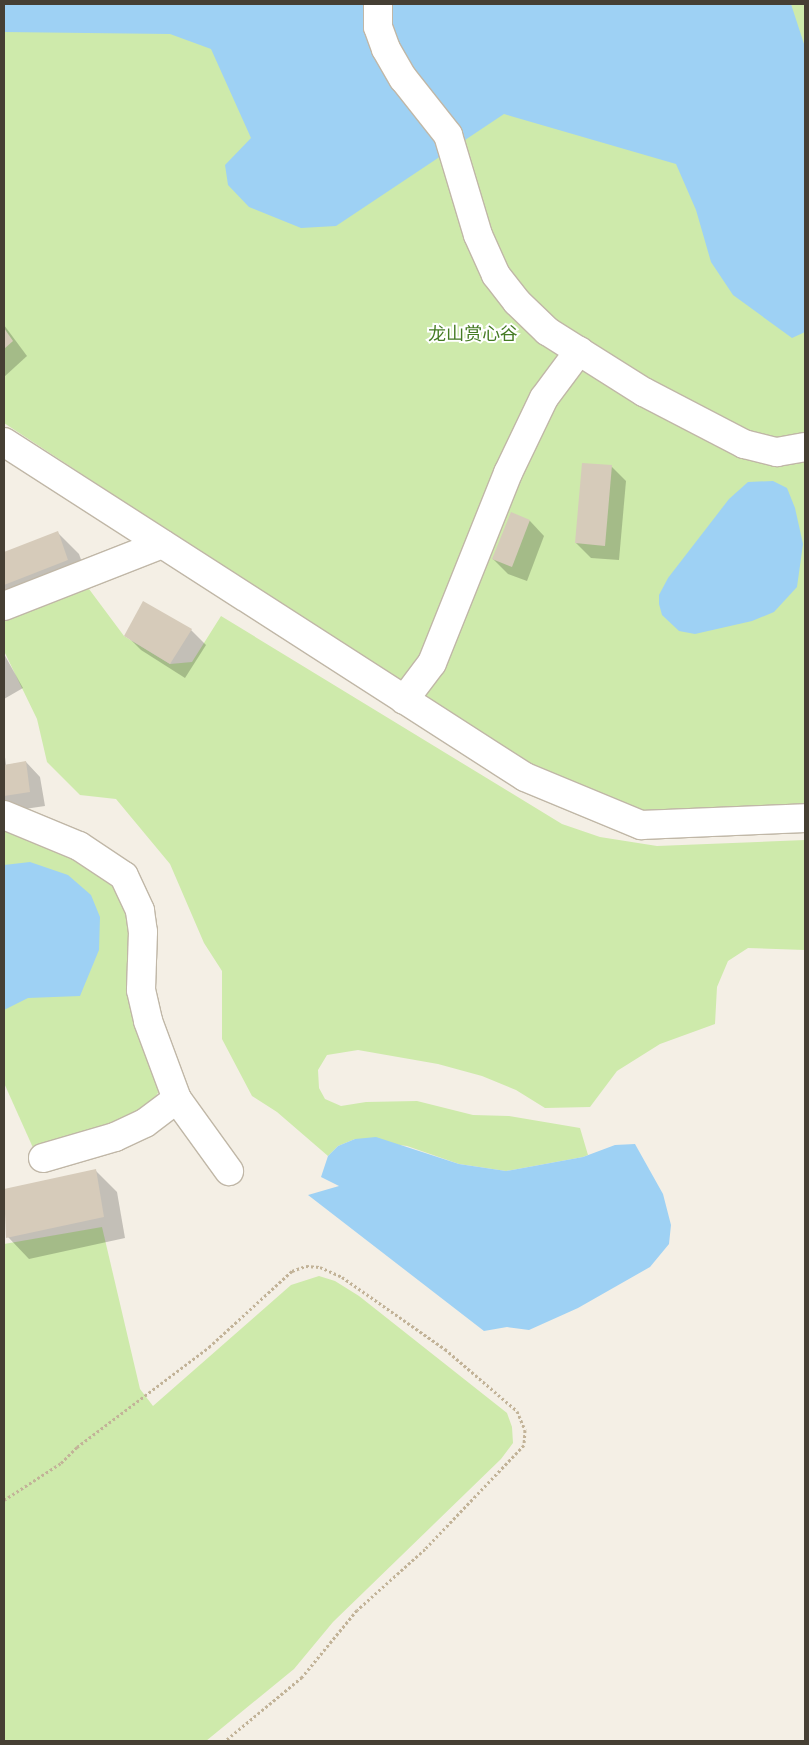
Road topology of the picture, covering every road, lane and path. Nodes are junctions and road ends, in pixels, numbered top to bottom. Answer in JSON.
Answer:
{"nodes":[{"id":1,"x":378,"y":4,"type":"edge"},
{"id":2,"x":579,"y":351,"type":"junction"},
{"id":3,"x":4,"y":442,"type":"edge"},
{"id":4,"x":805,"y":447,"type":"edge"},
{"id":5,"x":162,"y":544,"type":"junction"},
{"id":6,"x":4,"y":606,"type":"edge"},
{"id":7,"x":404,"y":700,"type":"junction"},
{"id":8,"x":4,"y":815,"type":"edge"},
{"id":9,"x":805,"y":818,"type":"edge"},
{"id":10,"x":177,"y":1099,"type":"junction"},
{"id":11,"x":43,"y":1158,"type":"dead end"},
{"id":12,"x":229,"y":1171,"type":"dead end"},
{"id":13,"x":4,"y":1500,"type":"edge"},
{"id":14,"x":225,"y":1741,"type":"edge"}],
"edges":[{"from":1,"to":2,"type":"street"},
{"from":2,"to":4,"type":"street"},
{"from":2,"to":7,"type":"street"},
{"from":3,"to":5,"type":"street"},
{"from":5,"to":6,"type":"street"},
{"from":5,"to":7,"type":"street"},
{"from":7,"to":9,"type":"street"},
{"from":8,"to":10,"type":"street"},
{"from":10,"to":11,"type":"street"},
{"from":10,"to":12,"type":"street"},
{"from":13,"to":14,"type":"path"}]}
